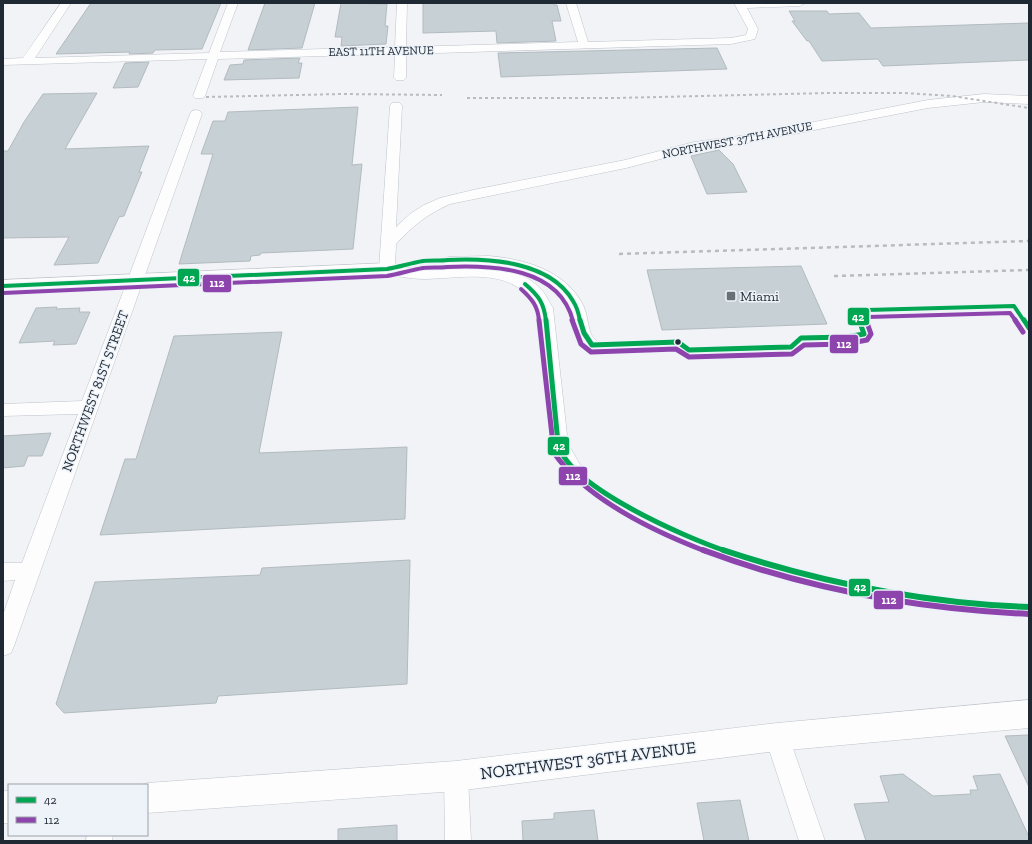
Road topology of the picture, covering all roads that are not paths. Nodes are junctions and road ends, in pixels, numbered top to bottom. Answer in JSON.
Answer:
{"nodes":[{"id":1,"x":66,"y":3,"type":"edge"},
{"id":2,"x":233,"y":3,"type":"edge"},
{"id":3,"x":402,"y":3,"type":"edge"},
{"id":4,"x":571,"y":3,"type":"edge"},
{"id":5,"x":800,"y":3,"type":"edge"},
{"id":6,"x":740,"y":4,"type":"edge"},
{"id":7,"x":584,"y":46,"type":"junction"},
{"id":8,"x":400,"y":51,"type":"junction"},
{"id":9,"x":214,"y":55,"type":"junction"},
{"id":10,"x":27,"y":61,"type":"junction"},
{"id":11,"x":3,"y":62,"type":"edge"},
{"id":12,"x":400,"y":78,"type":"dead end"},
{"id":13,"x":199,"y":96,"type":"dead end"},
{"id":14,"x":1029,"y":100,"type":"edge"},
{"id":15,"x":396,"y":106,"type":"dead end"},
{"id":16,"x":196,"y":114,"type":"dead end"},
{"id":17,"x":389,"y":242,"type":"junction"},
{"id":18,"x":387,"y":269,"type":"junction"},
{"id":19,"x":135,"y":280,"type":"junction"},
{"id":20,"x":3,"y":286,"type":"edge"},
{"id":21,"x":592,"y":345,"type":"dead end"},
{"id":22,"x":89,"y":407,"type":"junction"},
{"id":23,"x":3,"y":410,"type":"edge"},
{"id":24,"x":572,"y":466,"type":"dead end"},
{"id":25,"x":29,"y":571,"type":"junction"},
{"id":26,"x":3,"y":572,"type":"edge"},
{"id":27,"x":3,"y":646,"type":"edge"},
{"id":28,"x":1029,"y":714,"type":"edge"},
{"id":29,"x":777,"y":737,"type":"junction"},
{"id":30,"x":456,"y":776,"type":"junction"},
{"id":31,"x":148,"y":798,"type":"edge"},
{"id":32,"x":458,"y":841,"type":"edge"},
{"id":33,"x":812,"y":841,"type":"edge"}],
"edges":[{"from":1,"to":10,"type":"street"},
{"from":2,"to":9,"type":"street"},
{"from":3,"to":8,"type":"street"},
{"from":4,"to":7,"type":"street"},
{"from":5,"to":6,"type":"street"},
{"from":6,"to":7,"type":"street","name":"EAST 11TH AVENUE"},
{"from":7,"to":8,"type":"street","name":"EAST 11TH AVENUE"},
{"from":8,"to":9,"type":"street","name":"EAST 11TH AVENUE"},
{"from":8,"to":12,"type":"street"},
{"from":9,"to":10,"type":"street","name":"EAST 11TH AVENUE"},
{"from":9,"to":13,"type":"street"},
{"from":10,"to":11,"type":"street","name":"EAST 11TH AVENUE"},
{"from":14,"to":17,"type":"street","name":"NORTHWEST 37TH AVENUE"},
{"from":15,"to":17,"type":"street"},
{"from":16,"to":19,"type":"street","name":"NORTHWEST 81ST STREET"},
{"from":17,"to":18,"type":"street"},
{"from":18,"to":19,"type":"street"},
{"from":18,"to":21,"type":"street"},
{"from":18,"to":24,"type":"street"},
{"from":19,"to":20,"type":"street"},
{"from":19,"to":22,"type":"street","name":"NORTHWEST 81ST STREET"},
{"from":22,"to":23,"type":"street"},
{"from":22,"to":25,"type":"street","name":"NORTHWEST 81ST STREET"},
{"from":25,"to":26,"type":"street"},
{"from":25,"to":27,"type":"street","name":"NORTHWEST 81ST STREET"},
{"from":28,"to":29,"type":"street","name":"NORTHWEST 36TH AVENUE"},
{"from":29,"to":30,"type":"street","name":"NORTHWEST 36TH AVENUE"},
{"from":29,"to":33,"type":"street"},
{"from":30,"to":31,"type":"street","name":"NORTHWEST 36TH AVENUE"},
{"from":30,"to":32,"type":"street"}]}
